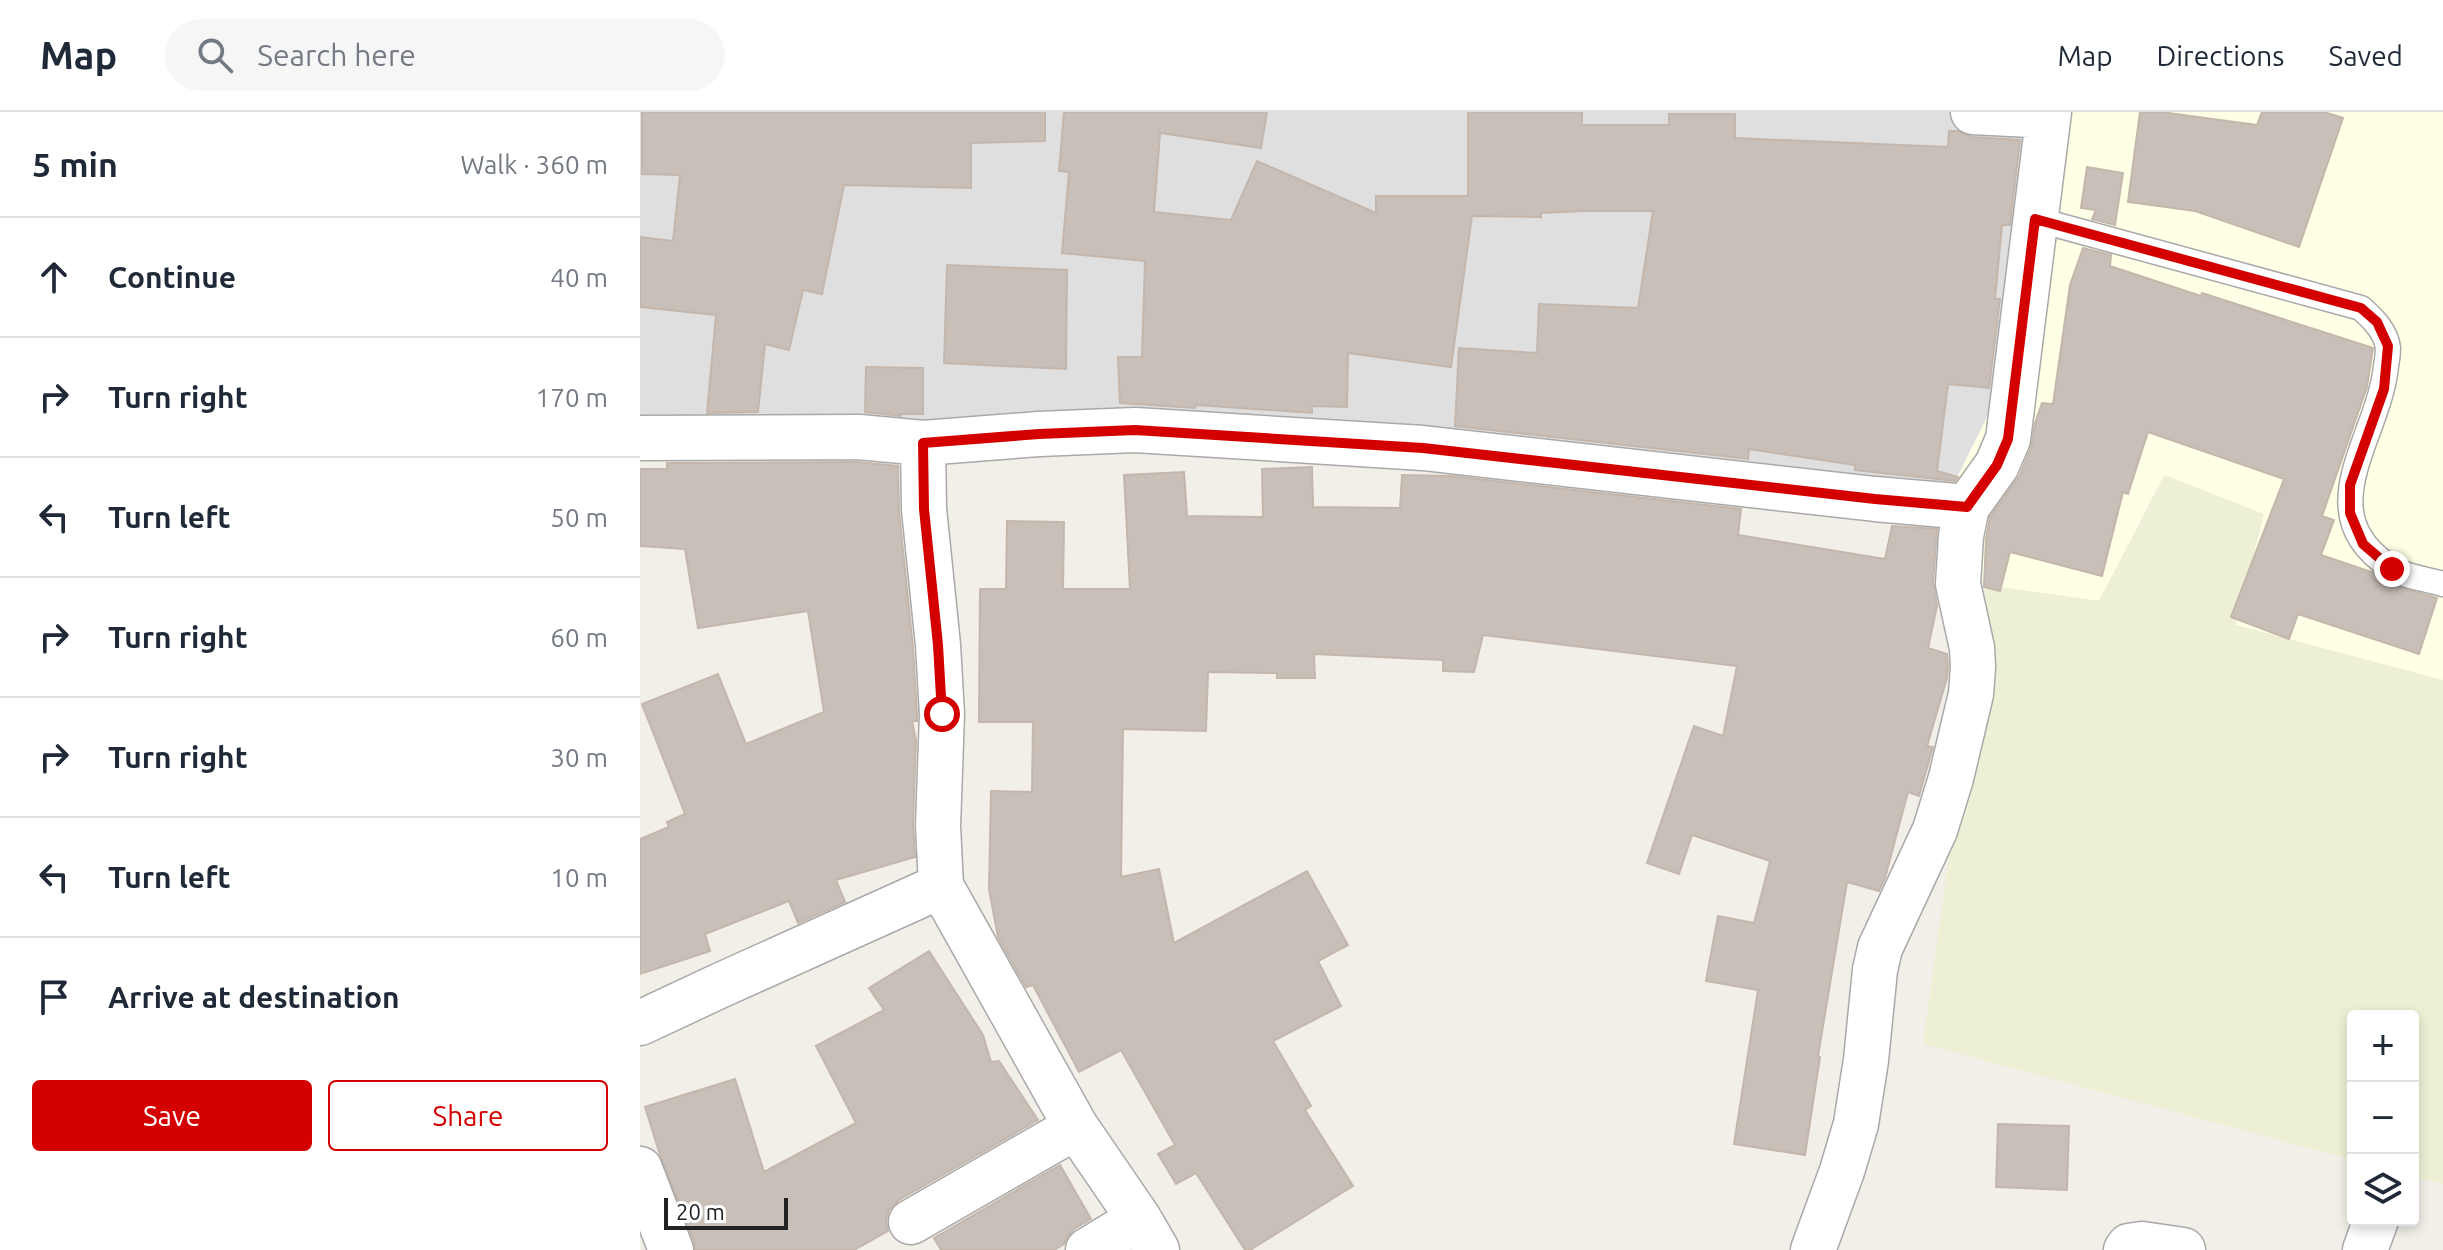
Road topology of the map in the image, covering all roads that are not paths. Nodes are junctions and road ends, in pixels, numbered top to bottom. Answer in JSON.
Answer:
{"nodes":[{"id":1,"x":1973,"y":112,"type":"edge"},
{"id":2,"x":2049,"y":114,"type":"edge"},
{"id":3,"x":2035,"y":219,"type":"junction"},
{"id":4,"x":640,"y":438,"type":"edge"},
{"id":5,"x":923,"y":443,"type":"junction"},
{"id":6,"x":1967,"y":507,"type":"junction"},
{"id":7,"x":2443,"y":584,"type":"edge"},
{"id":8,"x":941,"y":886,"type":"junction"},
{"id":9,"x":640,"y":1023,"type":"edge"},
{"id":10,"x":1076,"y":1127,"type":"junction"},
{"id":11,"x":640,"y":1169,"type":"edge"},
{"id":12,"x":911,"y":1222,"type":"dead end"},
{"id":13,"x":2374,"y":1226,"type":"edge"},
{"id":14,"x":1148,"y":1235,"type":"edge"},
{"id":15,"x":671,"y":1250,"type":"edge"},
{"id":16,"x":1088,"y":1250,"type":"edge"},
{"id":17,"x":1813,"y":1250,"type":"edge"},
{"id":18,"x":2126,"y":1250,"type":"edge"},
{"id":19,"x":2183,"y":1250,"type":"edge"},
{"id":20,"x":2365,"y":1250,"type":"edge"}],
"edges":[{"from":1,"to":2,"type":"street"},
{"from":2,"to":3,"type":"street"},
{"from":3,"to":6,"type":"street"},
{"from":3,"to":7,"type":"lane"},
{"from":4,"to":5,"type":"street"},
{"from":5,"to":6,"type":"street"},
{"from":5,"to":8,"type":"street"},
{"from":6,"to":17,"type":"street"},
{"from":8,"to":9,"type":"street"},
{"from":8,"to":10,"type":"street"},
{"from":10,"to":12,"type":"street"},
{"from":10,"to":14,"type":"street"},
{"from":11,"to":15,"type":"street"},
{"from":13,"to":20,"type":"street"},
{"from":14,"to":16,"type":"street"},
{"from":18,"to":19,"type":"street"}]}
